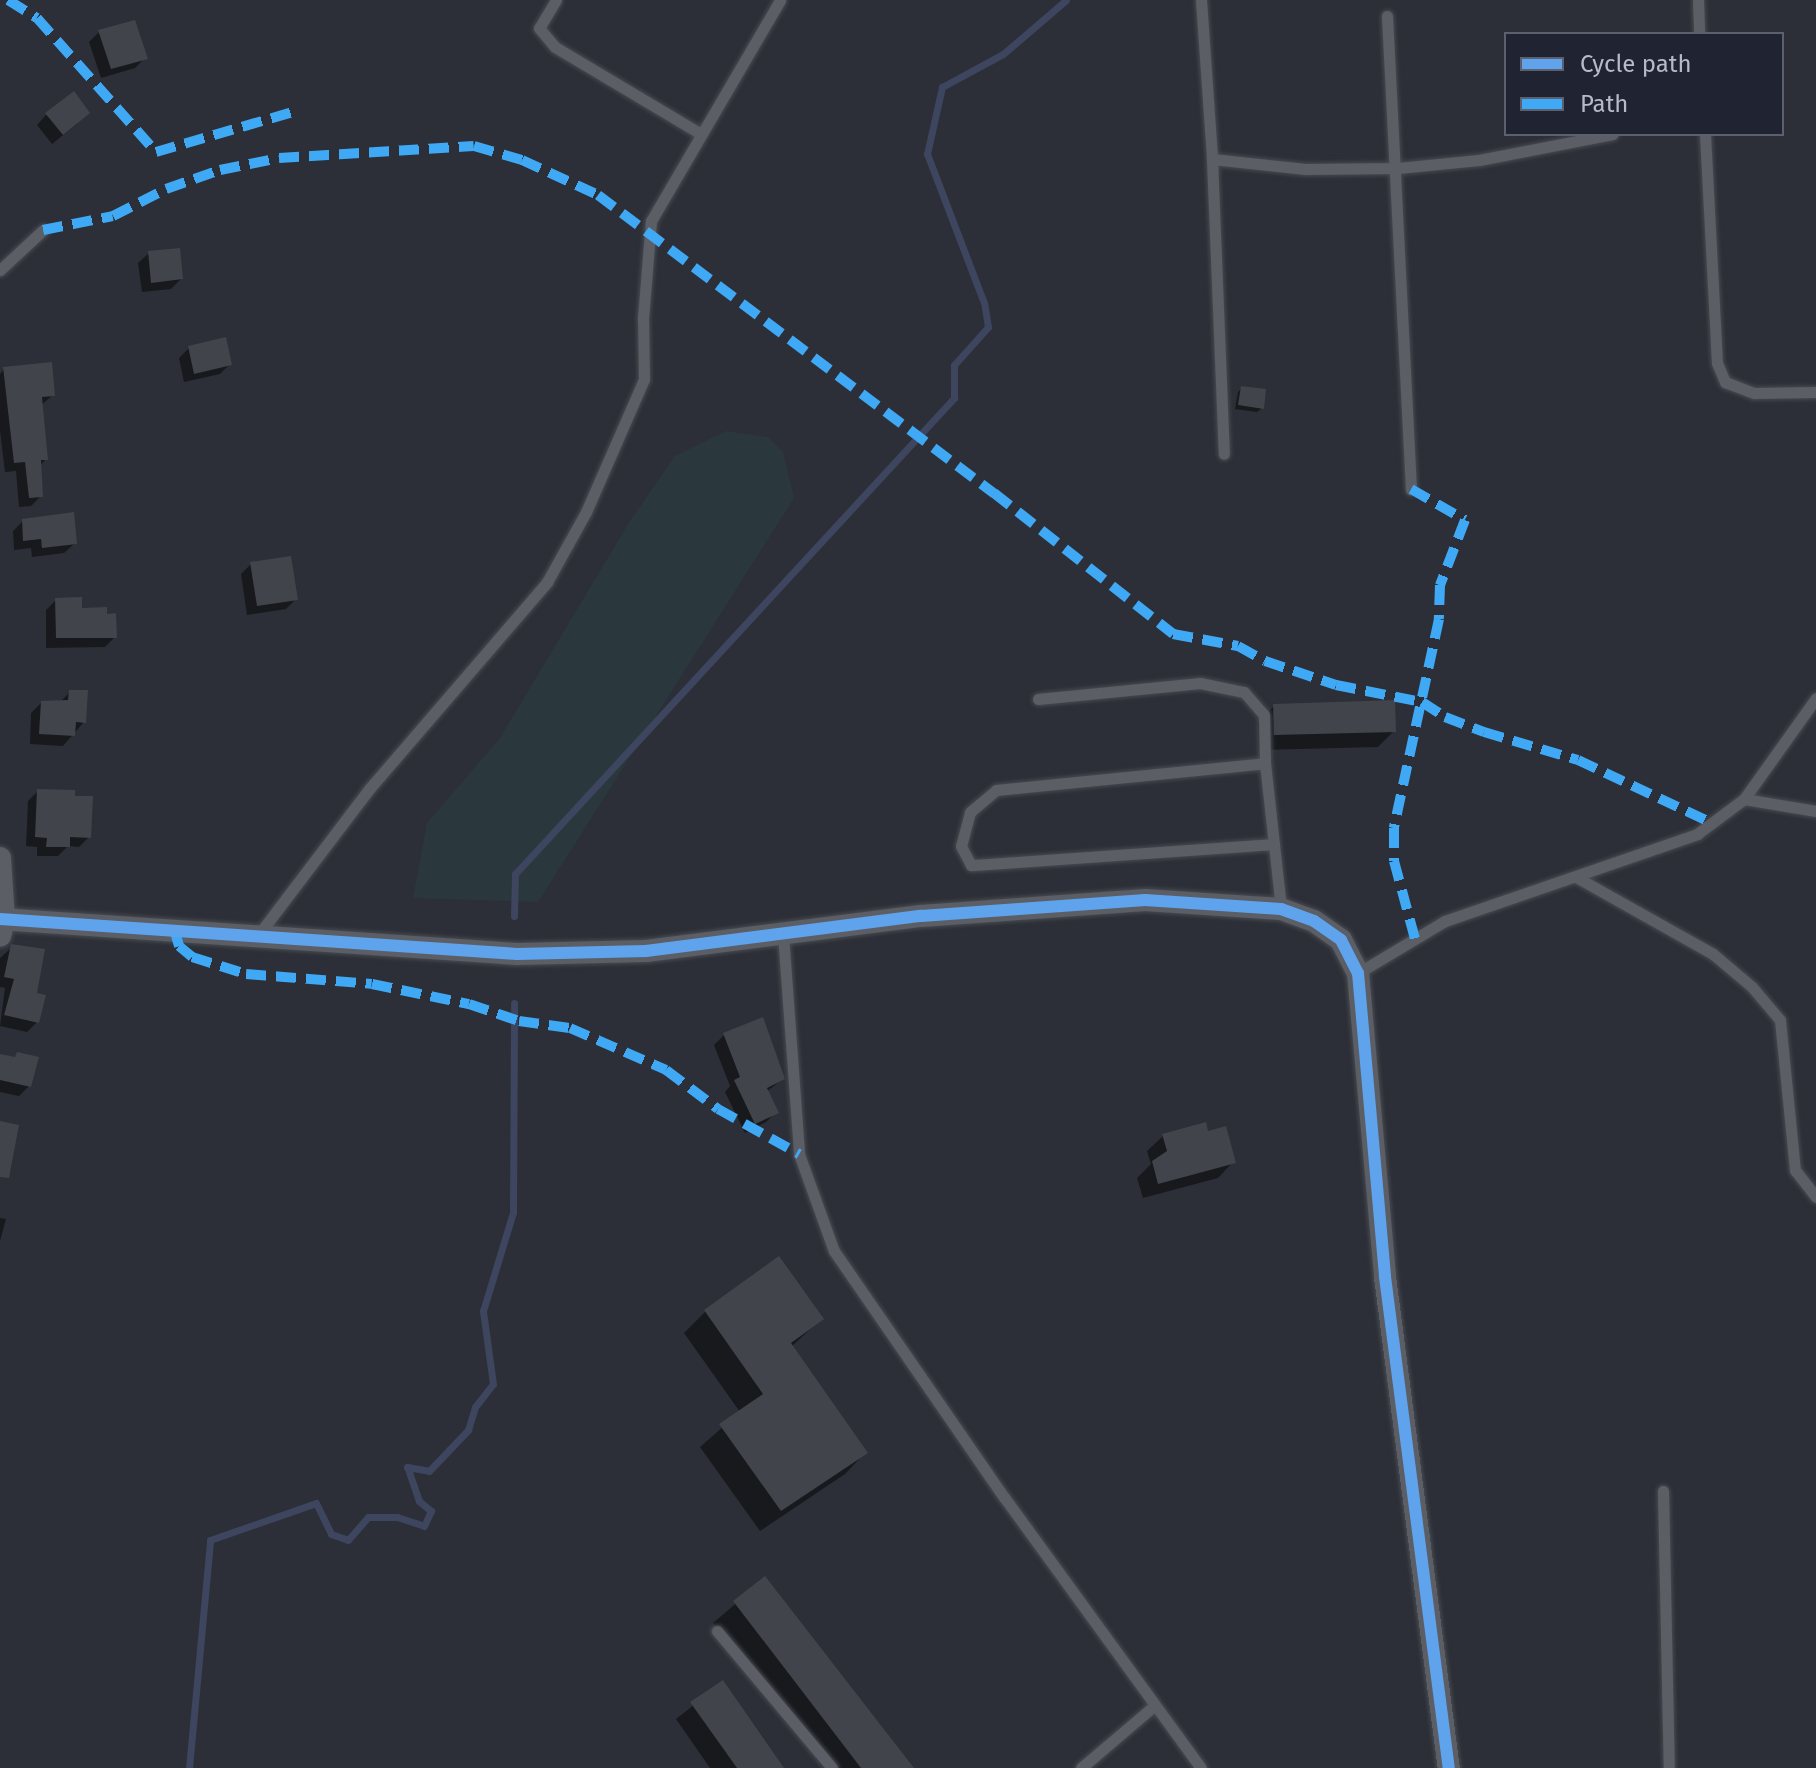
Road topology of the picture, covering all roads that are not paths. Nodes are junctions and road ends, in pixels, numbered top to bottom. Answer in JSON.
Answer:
{"nodes":[{"id":1,"x":556,"y":0,"type":"edge"},
{"id":2,"x":780,"y":0,"type":"edge"},
{"id":3,"x":1201,"y":0,"type":"edge"},
{"id":4,"x":1698,"y":0,"type":"edge"},
{"id":5,"x":1387,"y":16,"type":"dead end"},
{"id":6,"x":1699,"y":32,"type":"edge"},
{"id":7,"x":701,"y":134,"type":"junction"},
{"id":8,"x":1603,"y":136,"type":"edge"},
{"id":9,"x":1705,"y":136,"type":"edge"},
{"id":10,"x":1212,"y":159,"type":"junction"},
{"id":11,"x":1398,"y":168,"type":"junction"},
{"id":12,"x":43,"y":230,"type":"dead end"},
{"id":13,"x":0,"y":270,"type":"edge"},
{"id":14,"x":1816,"y":392,"type":"edge"},
{"id":15,"x":1224,"y":454,"type":"dead end"},
{"id":16,"x":1411,"y":489,"type":"dead end"},
{"id":17,"x":1816,"y":698,"type":"edge"},
{"id":18,"x":1038,"y":699,"type":"dead end"},
{"id":19,"x":1265,"y":763,"type":"junction"},
{"id":20,"x":1744,"y":799,"type":"junction"},
{"id":21,"x":1816,"y":811,"type":"edge"},
{"id":22,"x":1274,"y":844,"type":"junction"},
{"id":23,"x":0,"y":858,"type":"edge"},
{"id":24,"x":1576,"y":877,"type":"junction"},
{"id":25,"x":1281,"y":909,"type":"junction"},
{"id":26,"x":1,"y":925,"type":"edge"},
{"id":27,"x":783,"y":934,"type":"junction"},
{"id":28,"x":256,"y":938,"type":"junction"},
{"id":29,"x":1358,"y":973,"type":"junction"},
{"id":30,"x":1816,"y":1197,"type":"edge"},
{"id":31,"x":1663,"y":1491,"type":"dead end"},
{"id":32,"x":717,"y":1631,"type":"dead end"},
{"id":33,"x":1155,"y":1705,"type":"junction"},
{"id":34,"x":832,"y":1768,"type":"edge"},
{"id":35,"x":1081,"y":1768,"type":"edge"},
{"id":36,"x":1201,"y":1768,"type":"edge"},
{"id":37,"x":1449,"y":1768,"type":"edge"},
{"id":38,"x":1669,"y":1768,"type":"edge"}],
"edges":[{"from":1,"to":7,"type":"lane"},
{"from":2,"to":7,"type":"lane"},
{"from":3,"to":10,"type":"lane"},
{"from":4,"to":6,"type":"lane"},
{"from":5,"to":11,"type":"lane"},
{"from":7,"to":28,"type":"lane"},
{"from":8,"to":11,"type":"lane"},
{"from":9,"to":14,"type":"lane"},
{"from":10,"to":11,"type":"lane"},
{"from":10,"to":15,"type":"lane"},
{"from":11,"to":16,"type":"lane"},
{"from":12,"to":13,"type":"lane"},
{"from":17,"to":20,"type":"lane"},
{"from":18,"to":19,"type":"lane"},
{"from":19,"to":22,"type":"lane"},
{"from":19,"to":22,"type":"lane"},
{"from":20,"to":21,"type":"lane"},
{"from":20,"to":24,"type":"lane"},
{"from":22,"to":25,"type":"lane"},
{"from":23,"to":26,"type":"street"},
{"from":24,"to":29,"type":"lane"},
{"from":24,"to":30,"type":"lane"},
{"from":25,"to":27,"type":"street"},
{"from":25,"to":29,"type":"street"},
{"from":26,"to":28,"type":"street"},
{"from":27,"to":28,"type":"street"},
{"from":27,"to":33,"type":"lane"},
{"from":29,"to":37,"type":"street"},
{"from":31,"to":38,"type":"lane"},
{"from":32,"to":34,"type":"lane"},
{"from":33,"to":35,"type":"lane"},
{"from":33,"to":36,"type":"lane"}]}
